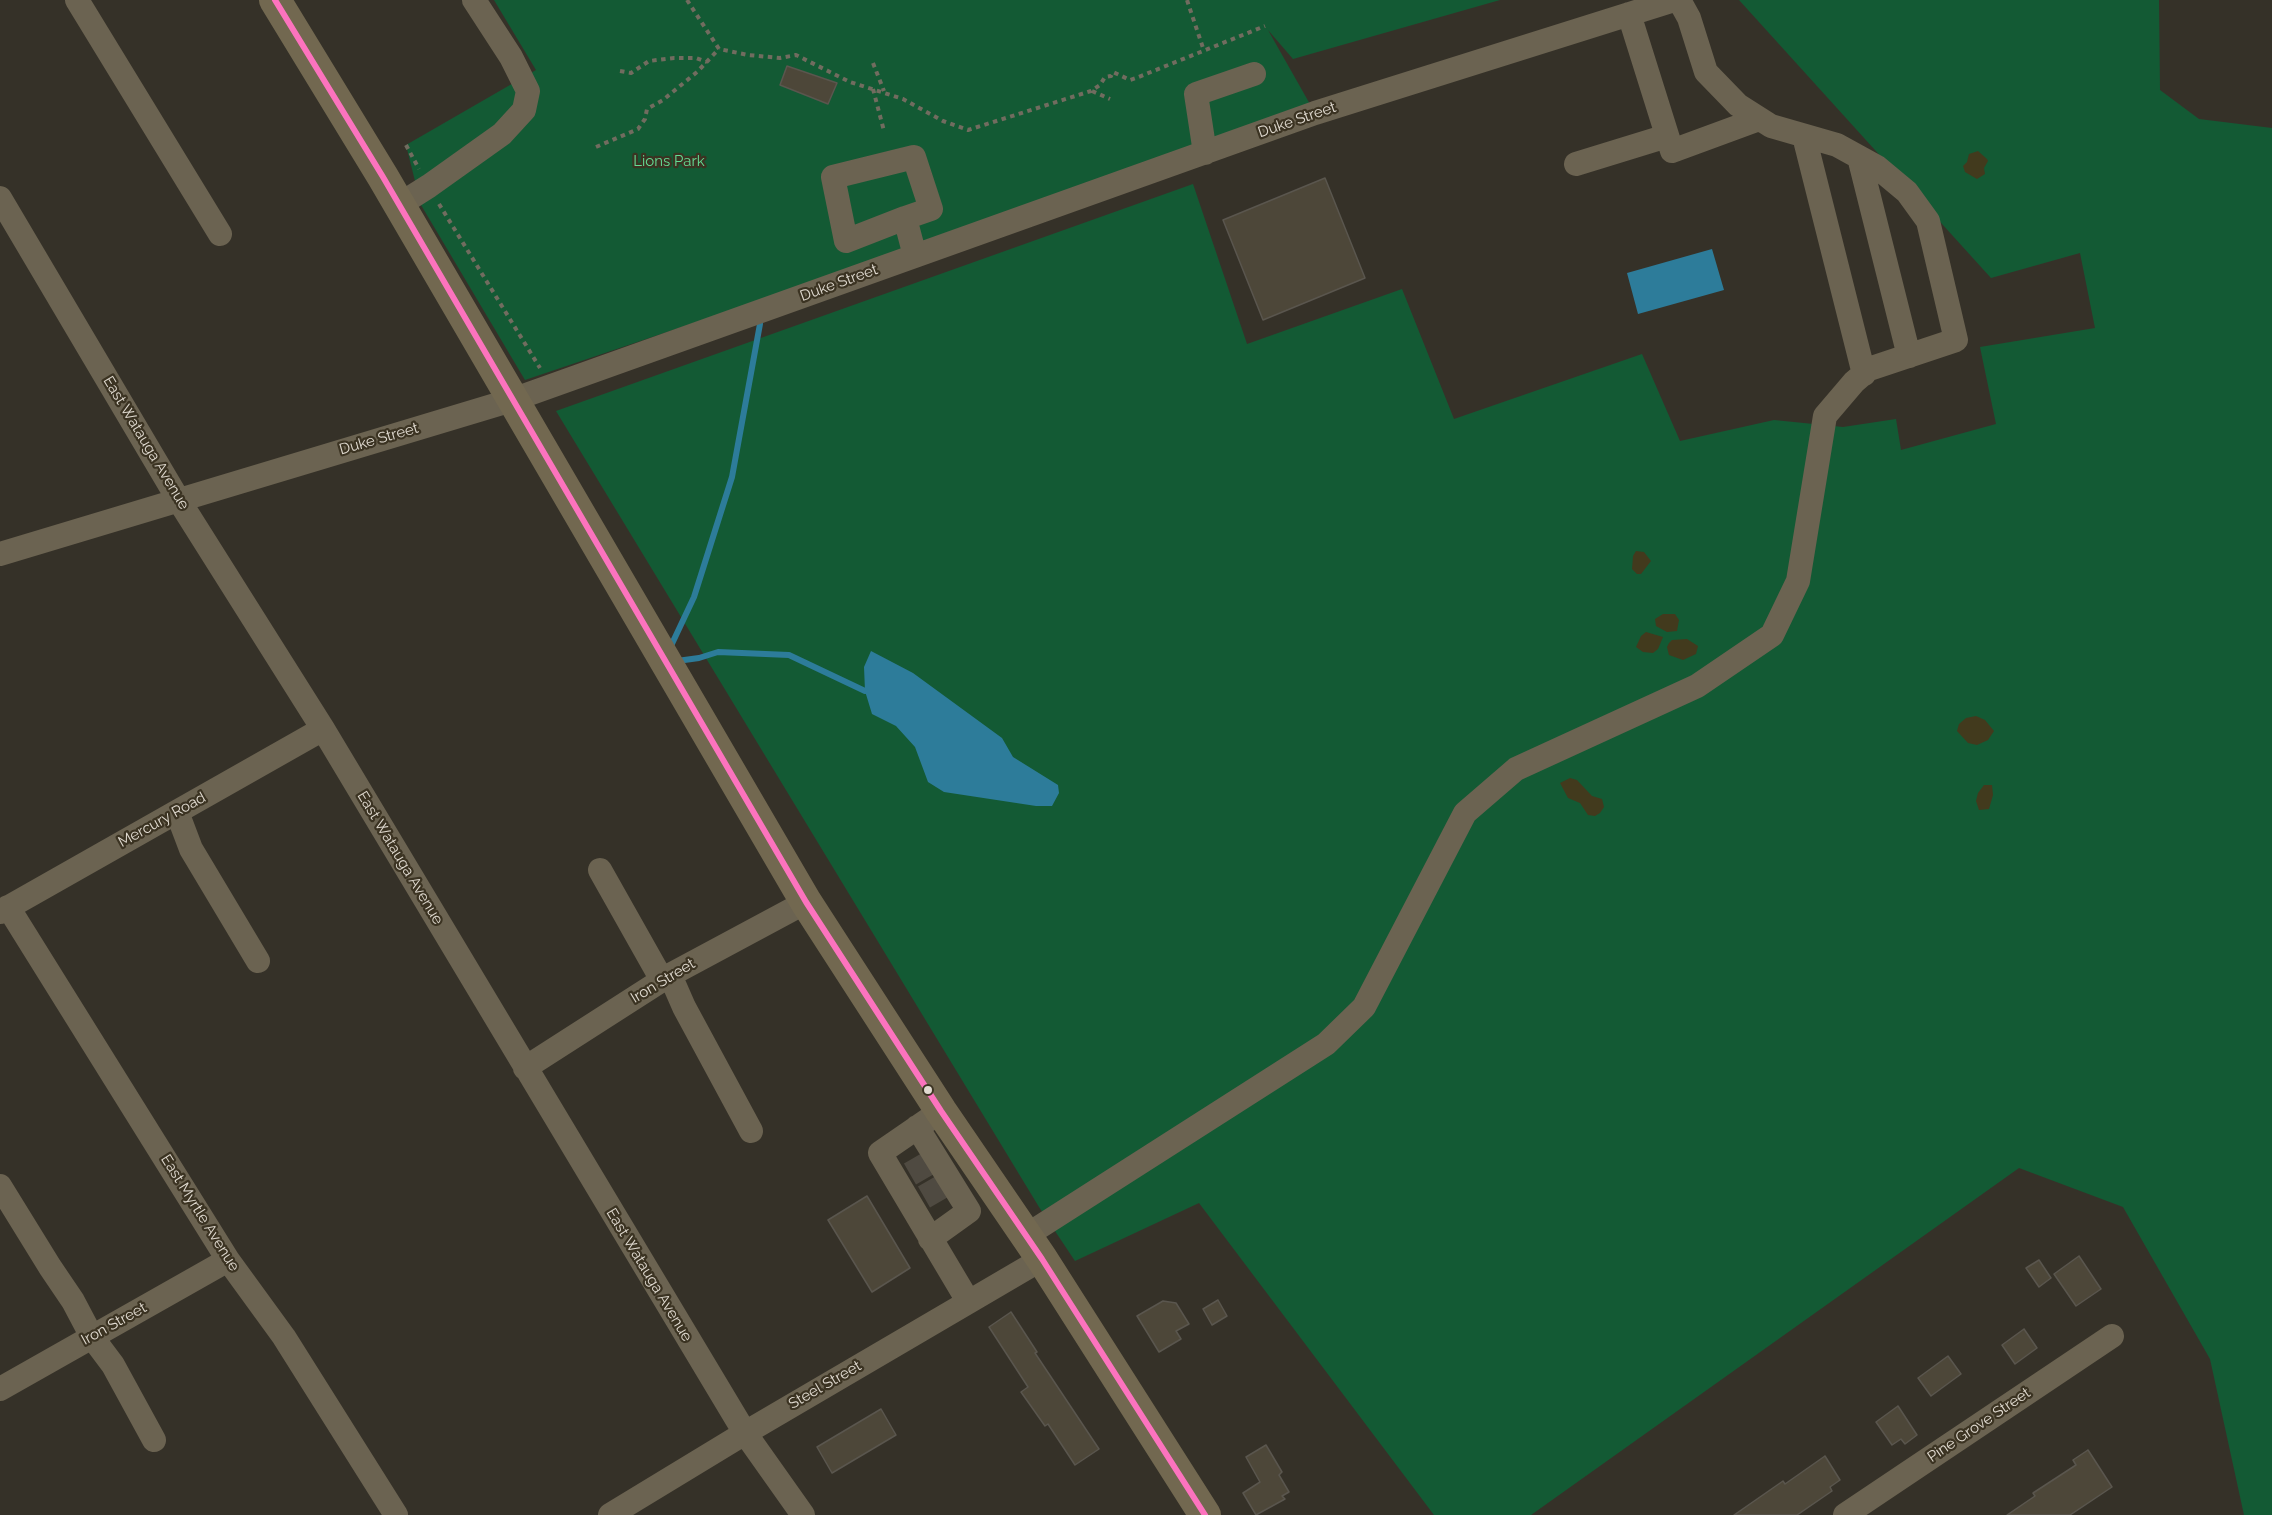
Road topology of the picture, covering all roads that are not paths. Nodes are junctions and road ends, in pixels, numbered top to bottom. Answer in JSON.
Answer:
{"nodes":[{"id":1,"x":77,"y":0,"type":"edge"},
{"id":2,"x":275,"y":0,"type":"edge"},
{"id":3,"x":474,"y":0,"type":"edge"},
{"id":4,"x":1677,"y":0,"type":"edge"},
{"id":5,"x":1629,"y":14,"type":"junction"},
{"id":6,"x":1254,"y":74,"type":"dead end"},
{"id":7,"x":1759,"y":119,"type":"junction"},
{"id":8,"x":1667,"y":136,"type":"junction"},
{"id":9,"x":1804,"y":136,"type":"junction"},
{"id":10,"x":1205,"y":153,"type":"junction"},
{"id":11,"x":1859,"y":158,"type":"junction"},
{"id":12,"x":1576,"y":164,"type":"dead end"},
{"id":13,"x":0,"y":198,"type":"edge"},
{"id":14,"x":399,"y":205,"type":"junction"},
{"id":15,"x":905,"y":218,"type":"dead end"},
{"id":16,"x":220,"y":234,"type":"dead end"},
{"id":17,"x":915,"y":256,"type":"junction"},
{"id":18,"x":1909,"y":356,"type":"junction"},
{"id":19,"x":1864,"y":374,"type":"junction"},
{"id":20,"x":512,"y":400,"type":"junction"},
{"id":21,"x":178,"y":499,"type":"junction"},
{"id":22,"x":0,"y":554,"type":"edge"},
{"id":23,"x":323,"y":729,"type":"junction"},
{"id":24,"x":177,"y":812,"type":"junction"},
{"id":25,"x":600,"y":870,"type":"dead end"},
{"id":26,"x":806,"y":902,"type":"junction"},
{"id":27,"x":4,"y":910,"type":"edge"},
{"id":28,"x":258,"y":961,"type":"dead end"},
{"id":29,"x":666,"y":978,"type":"junction"},
{"id":30,"x":525,"y":1068,"type":"junction"},
{"id":31,"x":929,"y":1119,"type":"junction"},
{"id":32,"x":752,"y":1131,"type":"dead end"},
{"id":33,"x":918,"y":1169,"type":"junction"},
{"id":34,"x":0,"y":1186,"type":"edge"},
{"id":35,"x":932,"y":1192,"type":"junction"},
{"id":36,"x":969,"y":1211,"type":"junction"},
{"id":37,"x":1027,"y":1236,"type":"junction"},
{"id":38,"x":930,"y":1239,"type":"junction"},
{"id":39,"x":228,"y":1260,"type":"junction"},
{"id":40,"x":968,"y":1301,"type":"junction"},
{"id":41,"x":2112,"y":1336,"type":"dead end"},
{"id":42,"x":92,"y":1337,"type":"junction"},
{"id":43,"x":0,"y":1389,"type":"edge"},
{"id":44,"x":744,"y":1433,"type":"junction"},
{"id":45,"x":154,"y":1440,"type":"dead end"},
{"id":46,"x":396,"y":1515,"type":"edge"},
{"id":47,"x":610,"y":1515,"type":"edge"},
{"id":48,"x":803,"y":1515,"type":"edge"},
{"id":49,"x":1205,"y":1515,"type":"edge"},
{"id":50,"x":1845,"y":1515,"type":"edge"}],
"edges":[{"from":1,"to":16,"type":"street"},
{"from":2,"to":14,"type":"main road"},
{"from":3,"to":14,"type":"street"},
{"from":4,"to":5,"type":"street","name":"Duke Street"},
{"from":4,"to":7,"type":"street"},
{"from":5,"to":8,"type":"street"},
{"from":5,"to":10,"type":"street","name":"Duke Street"},
{"from":6,"to":10,"type":"street"},
{"from":7,"to":8,"type":"street"},
{"from":7,"to":9,"type":"street"},
{"from":8,"to":12,"type":"street"},
{"from":9,"to":11,"type":"street"},
{"from":9,"to":19,"type":"street"},
{"from":10,"to":17,"type":"street","name":"Duke Street"},
{"from":11,"to":18,"type":"street"},
{"from":11,"to":18,"type":"street"},
{"from":13,"to":21,"type":"street","name":"East Watauga Avenue"},
{"from":14,"to":20,"type":"main road"},
{"from":15,"to":17,"type":"street"},
{"from":17,"to":20,"type":"street","name":"Duke Street"},
{"from":18,"to":19,"type":"street"},
{"from":19,"to":37,"type":"street","name":"Steel Street"},
{"from":20,"to":21,"type":"street","name":"Duke Street"},
{"from":20,"to":26,"type":"main road"},
{"from":21,"to":22,"type":"street","name":"Duke Street"},
{"from":21,"to":23,"type":"street","name":"East Watauga Avenue"},
{"from":23,"to":24,"type":"street","name":"Mercury Road"},
{"from":23,"to":30,"type":"street","name":"East Watauga Avenue"},
{"from":24,"to":27,"type":"street","name":"Mercury Road"},
{"from":24,"to":28,"type":"street"},
{"from":25,"to":29,"type":"street"},
{"from":26,"to":29,"type":"street","name":"Iron Street"},
{"from":26,"to":31,"type":"main road"},
{"from":27,"to":39,"type":"street","name":"East Myrtle Avenue"},
{"from":29,"to":30,"type":"street","name":"Iron Street"},
{"from":29,"to":32,"type":"street"},
{"from":30,"to":44,"type":"street","name":"East Watauga Avenue"},
{"from":31,"to":33,"type":"street"},
{"from":31,"to":33,"type":"street"},
{"from":31,"to":37,"type":"main road"},
{"from":33,"to":35,"type":"street"},
{"from":33,"to":35,"type":"street"},
{"from":34,"to":42,"type":"street"},
{"from":35,"to":36,"type":"street"},
{"from":35,"to":38,"type":"street"},
{"from":36,"to":37,"type":"street"},
{"from":36,"to":38,"type":"street"},
{"from":37,"to":40,"type":"street","name":"Steel Street"},
{"from":37,"to":49,"type":"main road"},
{"from":38,"to":40,"type":"street"},
{"from":39,"to":42,"type":"street","name":"Iron Street"},
{"from":39,"to":46,"type":"street","name":"East Myrtle Avenue"},
{"from":40,"to":44,"type":"street","name":"Steel Street"},
{"from":41,"to":50,"type":"street","name":"Pine Grove Street"},
{"from":42,"to":43,"type":"street","name":"Iron Street"},
{"from":42,"to":45,"type":"street"},
{"from":44,"to":47,"type":"street","name":"Steel Street"},
{"from":44,"to":48,"type":"street","name":"East Watauga Avenue"}]}
